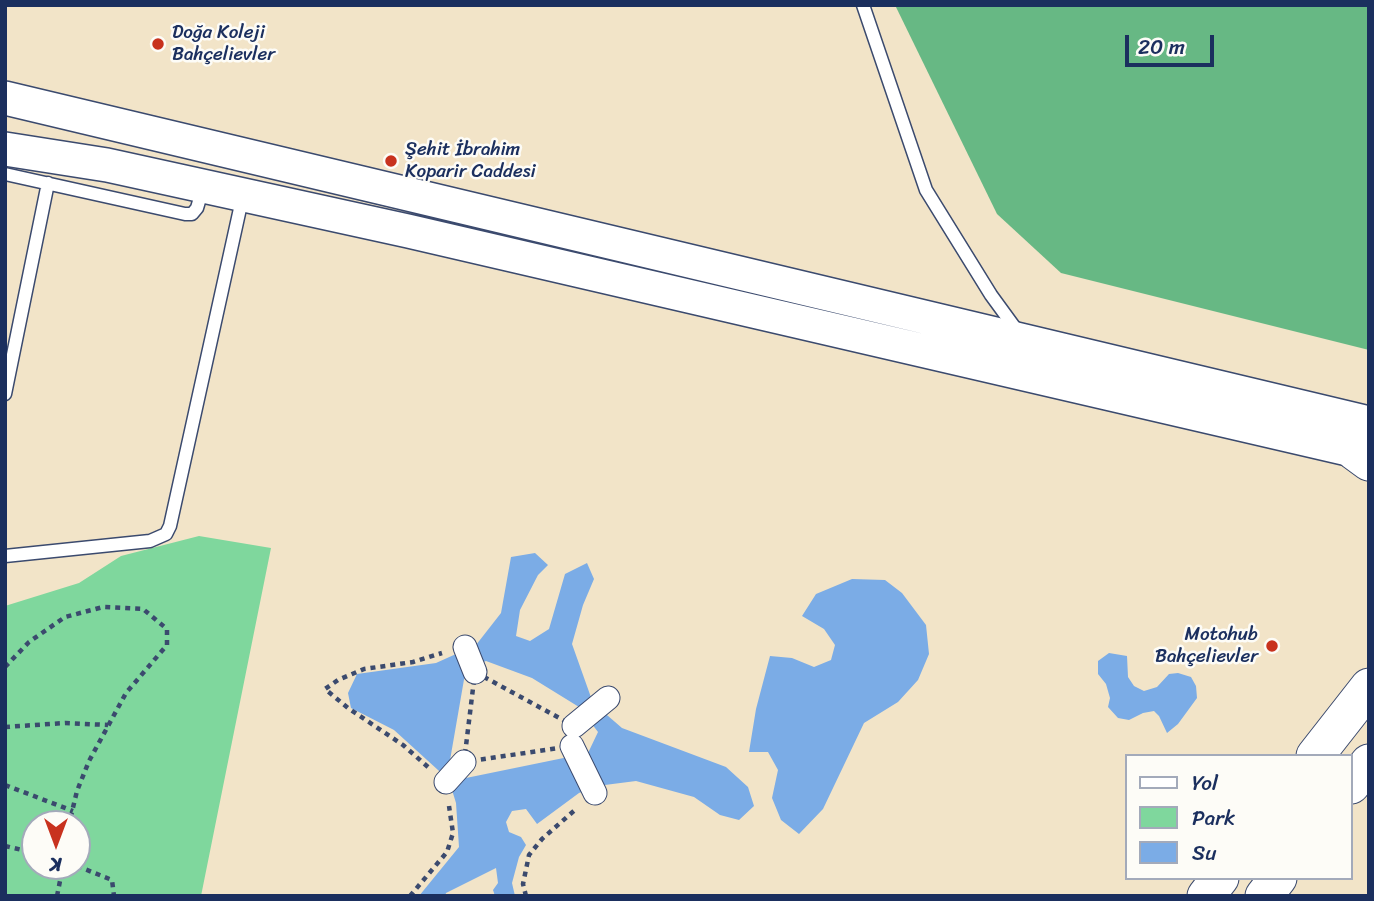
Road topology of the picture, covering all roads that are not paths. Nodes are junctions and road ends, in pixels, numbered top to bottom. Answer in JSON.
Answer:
{"nodes":[{"id":1,"x":863,"y":5,"type":"edge"},
{"id":2,"x":5,"y":98,"type":"edge"},
{"id":3,"x":5,"y":149,"type":"edge"},
{"id":4,"x":5,"y":174,"type":"edge"},
{"id":5,"x":48,"y":183,"type":"junction"},
{"id":6,"x":203,"y":186,"type":"junction"},
{"id":7,"x":243,"y":195,"type":"junction"},
{"id":8,"x":1025,"y":341,"type":"junction"},
{"id":9,"x":5,"y":394,"type":"edge"},
{"id":10,"x":1365,"y":447,"type":"edge"},
{"id":11,"x":5,"y":556,"type":"edge"},
{"id":12,"x":465,"y":647,"type":"road end"},
{"id":13,"x":475,"y":672,"type":"road end"},
{"id":14,"x":1369,"y":687,"type":"edge"},
{"id":15,"x":608,"y":698,"type":"dead end"},
{"id":16,"x":1317,"y":754,"type":"edge"},
{"id":17,"x":464,"y":762,"type":"road end"},
{"id":18,"x":446,"y":782,"type":"road end"},
{"id":19,"x":595,"y":793,"type":"road end"},
{"id":20,"x":1218,"y":880,"type":"edge"},
{"id":21,"x":1276,"y":880,"type":"edge"},
{"id":22,"x":1206,"y":896,"type":"edge"},
{"id":23,"x":1264,"y":896,"type":"edge"}],
"edges":[{"from":1,"to":8,"type":"lane"},
{"from":2,"to":8,"type":"street"},
{"from":3,"to":6,"type":"street"},
{"from":4,"to":5,"type":"lane"},
{"from":5,"to":6,"type":"lane"},
{"from":5,"to":9,"type":"lane"},
{"from":6,"to":7,"type":"street"},
{"from":7,"to":10,"type":"street"},
{"from":7,"to":11,"type":"lane"},
{"from":8,"to":10,"type":"street"},
{"from":12,"to":13,"type":"street"},
{"from":14,"to":16,"type":"main road"},
{"from":15,"to":19,"type":"street"},
{"from":17,"to":18,"type":"street"},
{"from":20,"to":22,"type":"main road"},
{"from":21,"to":23,"type":"main road"}]}
